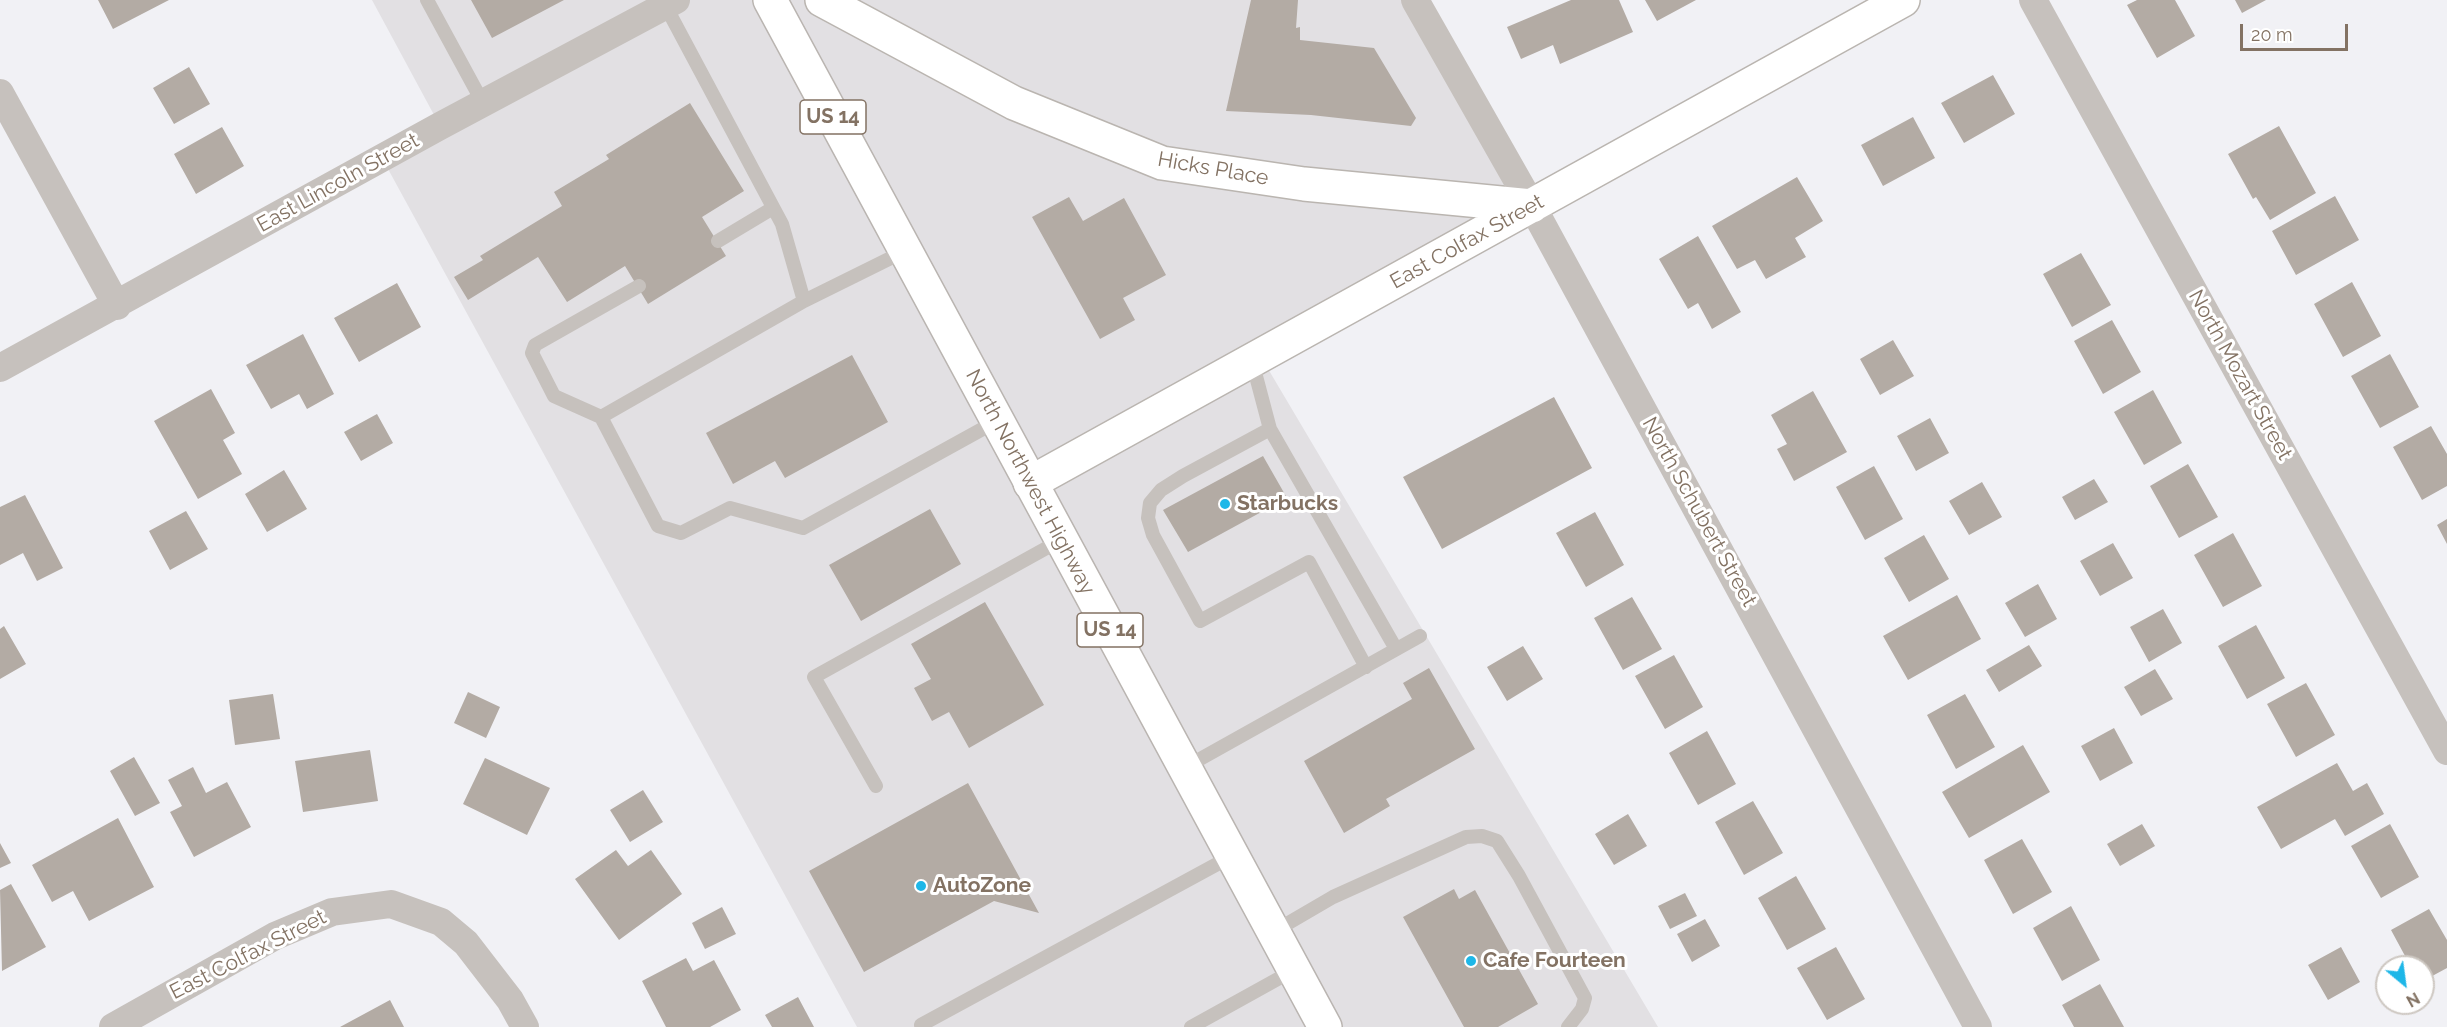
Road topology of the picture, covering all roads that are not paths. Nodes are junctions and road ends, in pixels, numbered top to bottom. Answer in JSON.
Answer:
{"nodes":[{"id":1,"x":427,"y":0,"type":"edge"},
{"id":2,"x":770,"y":0,"type":"edge"},
{"id":3,"x":822,"y":0,"type":"edge"},
{"id":4,"x":1415,"y":0,"type":"edge"},
{"id":5,"x":1903,"y":0,"type":"edge"},
{"id":6,"x":2033,"y":0,"type":"edge"},
{"id":7,"x":668,"y":2,"type":"edge"},
{"id":8,"x":0,"y":93,"type":"edge"},
{"id":9,"x":483,"y":103,"type":"junction"},
{"id":10,"x":1532,"y":206,"type":"junction"},
{"id":11,"x":773,"y":208,"type":"junction"},
{"id":12,"x":718,"y":241,"type":"dead end"},
{"id":13,"x":905,"y":251,"type":"junction"},
{"id":14,"x":639,"y":286,"type":"dead end"},
{"id":15,"x":804,"y":301,"type":"junction"},
{"id":16,"x":117,"y":306,"type":"junction"},
{"id":17,"x":1252,"y":361,"type":"junction"},
{"id":18,"x":0,"y":368,"type":"edge"},
{"id":19,"x":601,"y":417,"type":"junction"},
{"id":20,"x":997,"y":421,"type":"junction"},
{"id":21,"x":1270,"y":429,"type":"junction"},
{"id":22,"x":1030,"y":483,"type":"junction"},
{"id":23,"x":1061,"y":540,"type":"junction"},
{"id":24,"x":1420,"y":636,"type":"dead end"},
{"id":25,"x":1396,"y":649,"type":"junction"},
{"id":26,"x":1366,"y":667,"type":"junction"},
{"id":27,"x":2447,"y":751,"type":"edge"},
{"id":28,"x":1184,"y":768,"type":"junction"},
{"id":29,"x":876,"y":786,"type":"dead end"},
{"id":30,"x":1232,"y":856,"type":"junction"},
{"id":31,"x":1273,"y":932,"type":"junction"},
{"id":32,"x":1294,"y":970,"type":"junction"},
{"id":33,"x":921,"y":1025,"type":"dead end"},
{"id":34,"x":113,"y":1027,"type":"edge"},
{"id":35,"x":525,"y":1027,"type":"edge"},
{"id":36,"x":1191,"y":1027,"type":"edge"},
{"id":37,"x":1325,"y":1027,"type":"edge"},
{"id":38,"x":1568,"y":1027,"type":"edge"},
{"id":39,"x":1978,"y":1027,"type":"edge"}],
"edges":[{"from":1,"to":9,"type":"lane"},
{"from":2,"to":13,"type":"street","name":"North Northwest Highway","number":"US 14"},
{"from":3,"to":10,"type":"street","name":"Hicks Place"},
{"from":4,"to":10,"type":"street","name":"North Schubert Street"},
{"from":5,"to":10,"type":"street","name":"East Colfax Street"},
{"from":6,"to":27,"type":"street","name":"North Mozart Street"},
{"from":7,"to":9,"type":"street","name":"East Lincoln Street"},
{"from":7,"to":11,"type":"lane"},
{"from":8,"to":16,"type":"street"},
{"from":9,"to":16,"type":"street","name":"East Lincoln Street"},
{"from":10,"to":17,"type":"street","name":"East Colfax Street"},
{"from":10,"to":39,"type":"street","name":"North Schubert Street"},
{"from":11,"to":12,"type":"lane"},
{"from":11,"to":15,"type":"lane"},
{"from":13,"to":15,"type":"lane"},
{"from":13,"to":20,"type":"street","name":"North Northwest Highway","number":"US 14"},
{"from":14,"to":19,"type":"lane"},
{"from":15,"to":19,"type":"lane"},
{"from":16,"to":18,"type":"street","name":"East Lincoln Street"},
{"from":17,"to":21,"type":"lane"},
{"from":17,"to":22,"type":"street","name":"East Colfax Street"},
{"from":19,"to":20,"type":"lane"},
{"from":20,"to":22,"type":"street","name":"North Northwest Highway","number":"US 14"},
{"from":21,"to":25,"type":"lane"},
{"from":21,"to":26,"type":"lane"},
{"from":22,"to":23,"type":"street","name":"North Northwest Highway","number":"US 14"},
{"from":23,"to":28,"type":"street","name":"North Northwest Highway","number":"US 14"},
{"from":23,"to":29,"type":"lane"},
{"from":24,"to":25,"type":"lane"},
{"from":25,"to":26,"type":"lane"},
{"from":26,"to":28,"type":"lane"},
{"from":28,"to":30,"type":"street","name":"North Northwest Highway","number":"US 14"},
{"from":30,"to":31,"type":"street","name":"North Northwest Highway","number":"US 14"},
{"from":30,"to":33,"type":"lane"},
{"from":31,"to":32,"type":"street","name":"North Northwest Highway","number":"US 14"},
{"from":31,"to":38,"type":"lane"},
{"from":32,"to":36,"type":"lane"},
{"from":32,"to":37,"type":"street","name":"North Northwest Highway","number":"US 14"},
{"from":34,"to":35,"type":"street","name":"East Colfax Street"}]}
